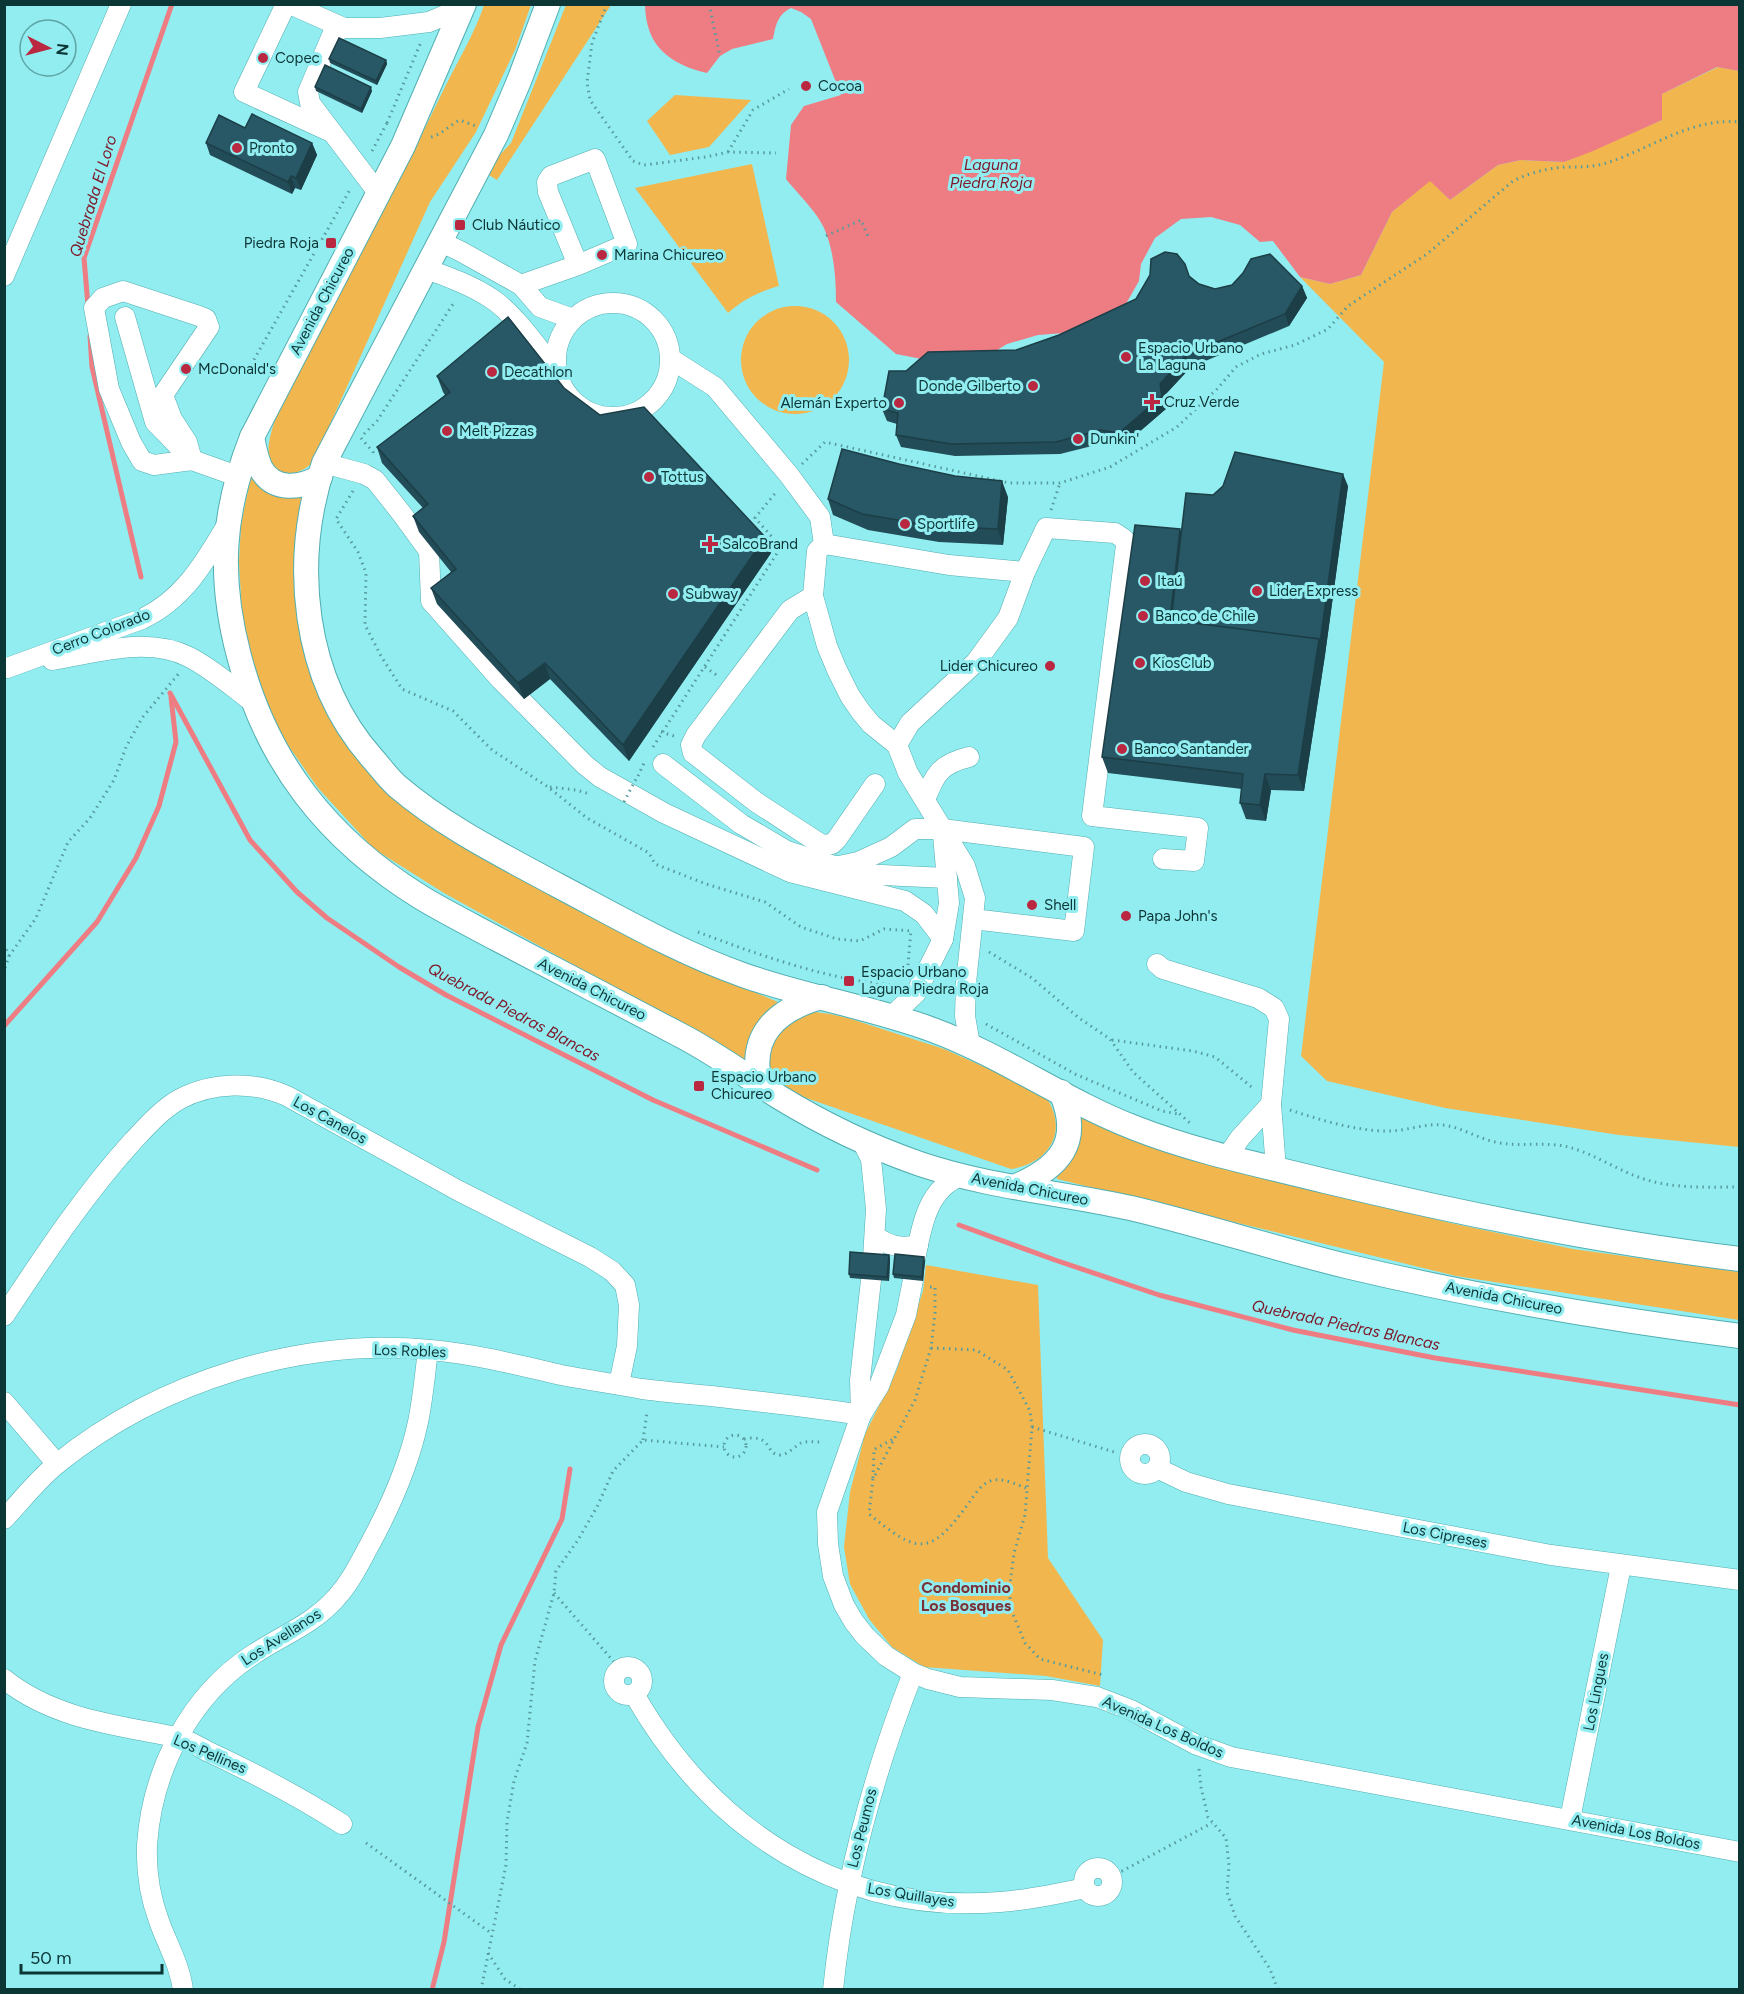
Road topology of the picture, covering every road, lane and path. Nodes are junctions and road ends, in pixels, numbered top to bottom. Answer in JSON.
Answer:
{"nodes":[{"id":1,"x":121,"y":4,"type":"edge"},
{"id":2,"x":288,"y":4,"type":"edge"},
{"id":3,"x":548,"y":4,"type":"edge"},
{"id":4,"x":607,"y":4,"type":"edge"},
{"id":5,"x":709,"y":4,"type":"edge"},
{"id":6,"x":463,"y":6,"type":"edge"},
{"id":7,"x":429,"y":22,"type":"junction"},
{"id":8,"x":344,"y":28,"type":"junction"},
{"id":9,"x":720,"y":56,"type":"dead end"},
{"id":10,"x":789,"y":89,"type":"dead end"},
{"id":11,"x":1740,"y":122,"type":"edge"},
{"id":12,"x":398,"y":128,"type":"junction"},
{"id":13,"x":333,"y":133,"type":"junction"},
{"id":14,"x":496,"y":135,"type":"junction"},
{"id":15,"x":728,"y":152,"type":"junction"},
{"id":16,"x":776,"y":153,"type":"dead end"},
{"id":17,"x":361,"y":170,"type":"junction"},
{"id":18,"x":379,"y":194,"type":"junction"},
{"id":19,"x":826,"y":236,"type":"dead end"},
{"id":20,"x":868,"y":236,"type":"dead end"},
{"id":21,"x":439,"y":241,"type":"junction"},
{"id":22,"x":578,"y":265,"type":"junction"},
{"id":23,"x":425,"y":269,"type":"junction"},
{"id":24,"x":4,"y":276,"type":"edge"},
{"id":25,"x":464,"y":285,"type":"junction"},
{"id":26,"x":521,"y":285,"type":"junction"},
{"id":27,"x":125,"y":317,"type":"dead end"},
{"id":28,"x":573,"y":319,"type":"junction"},
{"id":29,"x":671,"y":359,"type":"junction"},
{"id":30,"x":251,"y":364,"type":"dead end"},
{"id":31,"x":557,"y":372,"type":"junction"},
{"id":32,"x":252,"y":437,"type":"junction"},
{"id":33,"x":361,"y":438,"type":"dead end"},
{"id":34,"x":192,"y":460,"type":"junction"},
{"id":35,"x":322,"y":470,"type":"junction"},
{"id":36,"x":789,"y":475,"type":"junction"},
{"id":37,"x":237,"y":476,"type":"junction"},
{"id":38,"x":1060,"y":483,"type":"junction"},
{"id":39,"x":227,"y":525,"type":"junction"},
{"id":40,"x":1046,"y":528,"type":"junction"},
{"id":41,"x":824,"y":544,"type":"junction"},
{"id":42,"x":1025,"y":572,"type":"junction"},
{"id":43,"x":813,"y":596,"type":"junction"},
{"id":44,"x":192,"y":658,"type":"junction"},
{"id":45,"x":6,"y":668,"type":"edge"},
{"id":46,"x":254,"y":703,"type":"junction"},
{"id":47,"x":897,"y":745,"type":"junction"},
{"id":48,"x":654,"y":757,"type":"junction"},
{"id":49,"x":969,"y":757,"type":"dead end"},
{"id":50,"x":875,"y":784,"type":"dead end"},
{"id":51,"x":548,"y":787,"type":"dead end"},
{"id":52,"x":599,"y":797,"type":"dead end"},
{"id":53,"x":925,"y":800,"type":"junction"},
{"id":54,"x":756,"y":802,"type":"junction"},
{"id":55,"x":622,"y":803,"type":"dead end"},
{"id":56,"x":741,"y":824,"type":"junction"},
{"id":57,"x":942,"y":829,"type":"junction"},
{"id":58,"x":1163,"y":859,"type":"dead end"},
{"id":59,"x":839,"y":866,"type":"junction"},
{"id":60,"x":947,"y":878,"type":"junction"},
{"id":61,"x":973,"y":919,"type":"junction"},
{"id":62,"x":884,"y":928,"type":"dead end"},
{"id":63,"x":693,"y":930,"type":"dead end"},
{"id":64,"x":911,"y":930,"type":"dead end"},
{"id":65,"x":943,"y":939,"type":"junction"},
{"id":66,"x":4,"y":944,"type":"edge"},
{"id":67,"x":987,"y":951,"type":"dead end"},
{"id":68,"x":9,"y":956,"type":"junction"},
{"id":69,"x":1157,"y":964,"type":"dead end"},
{"id":70,"x":6,"y":966,"type":"edge"},
{"id":71,"x":4,"y":971,"type":"edge"},
{"id":72,"x":896,"y":985,"type":"dead end"},
{"id":73,"x":822,"y":997,"type":"junction"},
{"id":74,"x":892,"y":1016,"type":"junction"},
{"id":75,"x":965,"y":1016,"type":"junction"},
{"id":76,"x":1110,"y":1039,"type":"junction"},
{"id":77,"x":970,"y":1045,"type":"junction"},
{"id":78,"x":760,"y":1084,"type":"junction"},
{"id":79,"x":1061,"y":1092,"type":"junction"},
{"id":80,"x":1271,"y":1104,"type":"junction"},
{"id":81,"x":1180,"y":1114,"type":"junction"},
{"id":82,"x":1191,"y":1124,"type":"dead end"},
{"id":83,"x":862,"y":1141,"type":"junction"},
{"id":84,"x":1227,"y":1157,"type":"junction"},
{"id":85,"x":1276,"y":1169,"type":"junction"},
{"id":86,"x":962,"y":1176,"type":"junction"},
{"id":87,"x":1014,"y":1187,"type":"junction"},
{"id":88,"x":1740,"y":1187,"type":"edge"},
{"id":89,"x":875,"y":1236,"type":"junction"},
{"id":90,"x":873,"y":1258,"type":"edge"},
{"id":91,"x":1740,"y":1258,"type":"edge"},
{"id":92,"x":871,"y":1280,"type":"edge"},
{"id":93,"x":913,"y":1283,"type":"joint"},
{"id":94,"x":4,"y":1316,"type":"edge"},
{"id":95,"x":1740,"y":1336,"type":"edge"},
{"id":96,"x":931,"y":1348,"type":"junction"},
{"id":97,"x":428,"y":1350,"type":"junction"},
{"id":98,"x":619,"y":1384,"type":"junction"},
{"id":99,"x":4,"y":1402,"type":"edge"},
{"id":100,"x":647,"y":1413,"type":"dead end"},
{"id":101,"x":861,"y":1415,"type":"junction"},
{"id":102,"x":1032,"y":1427,"type":"junction"},
{"id":103,"x":894,"y":1438,"type":"junction"},
{"id":104,"x":744,"y":1439,"type":"junction"},
{"id":105,"x":643,"y":1440,"type":"junction"},
{"id":106,"x":821,"y":1442,"type":"dead end"},
{"id":107,"x":724,"y":1447,"type":"junction"},
{"id":108,"x":869,"y":1450,"type":"dead end"},
{"id":109,"x":874,"y":1450,"type":"junction"},
{"id":110,"x":1114,"y":1452,"type":"dead end"},
{"id":111,"x":57,"y":1464,"type":"junction"},
{"id":112,"x":1157,"y":1468,"type":"dead end"},
{"id":113,"x":873,"y":1479,"type":"junction"},
{"id":114,"x":1026,"y":1488,"type":"junction"},
{"id":115,"x":4,"y":1519,"type":"edge"},
{"id":116,"x":1621,"y":1566,"type":"junction"},
{"id":117,"x":1740,"y":1580,"type":"edge"},
{"id":118,"x":554,"y":1593,"type":"junction"},
{"id":119,"x":621,"y":1670,"type":"joint"},
{"id":120,"x":913,"y":1672,"type":"junction"},
{"id":121,"x":1103,"y":1675,"type":"dead end"},
{"id":122,"x":4,"y":1679,"type":"edge"},
{"id":123,"x":177,"y":1737,"type":"junction"},
{"id":124,"x":1199,"y":1769,"type":"dead end"},
{"id":125,"x":1570,"y":1819,"type":"junction"},
{"id":126,"x":1212,"y":1822,"type":"junction"},
{"id":127,"x":342,"y":1824,"type":"dead end"},
{"id":128,"x":366,"y":1843,"type":"dead end"},
{"id":129,"x":1740,"y":1852,"type":"edge"},
{"id":130,"x":1111,"y":1877,"type":"joint"},
{"id":131,"x":848,"y":1884,"type":"junction"},
{"id":132,"x":492,"y":1933,"type":"junction"},
{"id":133,"x":488,"y":1953,"type":"junction"},
{"id":134,"x":183,"y":1989,"type":"edge"},
{"id":135,"x":481,"y":1989,"type":"edge"},
{"id":136,"x":521,"y":1989,"type":"edge"},
{"id":137,"x":833,"y":1989,"type":"edge"},
{"id":138,"x":1278,"y":1989,"type":"edge"}],
"edges":[{"from":1,"to":24,"type":"street"},
{"from":2,"to":8,"type":"street"},
{"from":2,"to":13,"type":"street"},
{"from":3,"to":14,"type":"main road"},
{"from":4,"to":15,"type":"path"},
{"from":5,"to":9,"type":"path"},
{"from":6,"to":7,"type":"street"},
{"from":6,"to":12,"type":"main road","name":"Avenida Chicureo"},
{"from":7,"to":8,"type":"street"},
{"from":7,"to":12,"type":"path"},
{"from":8,"to":13,"type":"street"},
{"from":10,"to":15,"type":"path"},
{"from":11,"to":38,"type":"path"},
{"from":12,"to":14,"type":"path"},
{"from":12,"to":17,"type":"path"},
{"from":12,"to":18,"type":"main road","name":"Avenida Chicureo"},
{"from":13,"to":17,"type":"street"},
{"from":14,"to":21,"type":"main road"},
{"from":15,"to":16,"type":"path"},
{"from":17,"to":18,"type":"street"},
{"from":17,"to":30,"type":"path"},
{"from":18,"to":32,"type":"main road","name":"Avenida Chicureo"},
{"from":19,"to":20,"type":"path"},
{"from":21,"to":23,"type":"main road"},
{"from":21,"to":26,"type":"street"},
{"from":22,"to":22,"type":"street"},
{"from":22,"to":26,"type":"street"},
{"from":23,"to":25,"type":"street"},
{"from":23,"to":35,"type":"main road"},
{"from":25,"to":31,"type":"street"},
{"from":25,"to":33,"type":"path"},
{"from":26,"to":28,"type":"street"},
{"from":27,"to":34,"type":"street"},
{"from":28,"to":29,"type":"street"},
{"from":28,"to":31,"type":"street"},
{"from":29,"to":31,"type":"street"},
{"from":29,"to":36,"type":"street"},
{"from":32,"to":35,"type":"main road"},
{"from":32,"to":37,"type":"main road","name":"Avenida Chicureo"},
{"from":34,"to":34,"type":"street"},
{"from":34,"to":37,"type":"street"},
{"from":35,"to":65,"type":"street"},
{"from":35,"to":73,"type":"main road"},
{"from":36,"to":38,"type":"path"},
{"from":36,"to":41,"type":"street"},
{"from":36,"to":48,"type":"path"},
{"from":37,"to":39,"type":"main road","name":"Avenida Chicureo"},
{"from":38,"to":40,"type":"path"},
{"from":39,"to":45,"type":"street","name":"Cerro Colorado"},
{"from":39,"to":46,"type":"main road","name":"Avenida Chicureo"},
{"from":40,"to":42,"type":"street"},
{"from":40,"to":58,"type":"street"},
{"from":41,"to":42,"type":"street"},
{"from":41,"to":43,"type":"street"},
{"from":42,"to":47,"type":"street"},
{"from":43,"to":47,"type":"street"},
{"from":43,"to":54,"type":"street"},
{"from":44,"to":45,"type":"street","name":"Cerro Colorado"},
{"from":44,"to":46,"type":"street","name":"Cerro Colorado"},
{"from":44,"to":68,"type":"path"},
{"from":46,"to":78,"type":"main road","name":"Avenida Chicureo"},
{"from":47,"to":53,"type":"street"},
{"from":48,"to":55,"type":"path","bridge":true},
{"from":48,"to":56,"type":"street"},
{"from":49,"to":53,"type":"street"},
{"from":50,"to":54,"type":"street"},
{"from":51,"to":52,"type":"path"},
{"from":53,"to":57,"type":"street"},
{"from":54,"to":56,"type":"street"},
{"from":56,"to":59,"type":"street"},
{"from":57,"to":59,"type":"street"},
{"from":57,"to":60,"type":"street"},
{"from":57,"to":61,"type":"street"},
{"from":57,"to":61,"type":"street"},
{"from":59,"to":60,"type":"street"},
{"from":60,"to":65,"type":"street"},
{"from":61,"to":75,"type":"street"},
{"from":62,"to":64,"type":"path"},
{"from":63,"to":72,"type":"path"},
{"from":65,"to":74,"type":"street"},
{"from":66,"to":68,"type":"path"},
{"from":67,"to":76,"type":"path"},
{"from":68,"to":70,"type":"path"},
{"from":69,"to":80,"type":"street"},
{"from":70,"to":71,"type":"path"},
{"from":73,"to":74,"type":"main road"},
{"from":73,"to":78,"type":"main road"},
{"from":74,"to":77,"type":"main road"},
{"from":75,"to":77,"type":"street"},
{"from":75,"to":81,"type":"path"},
{"from":76,"to":80,"type":"path"},
{"from":76,"to":81,"type":"path"},
{"from":77,"to":79,"type":"main road"},
{"from":78,"to":83,"type":"main road","name":"Avenida Chicureo"},
{"from":79,"to":84,"type":"main road"},
{"from":79,"to":87,"type":"main road"},
{"from":80,"to":84,"type":"street"},
{"from":80,"to":85,"type":"street"},
{"from":80,"to":88,"type":"path"},
{"from":81,"to":82,"type":"path"},
{"from":83,"to":86,"type":"main road","name":"Avenida Chicureo"},
{"from":83,"to":89,"type":"street"},
{"from":84,"to":85,"type":"main road"},
{"from":85,"to":91,"type":"main road"},
{"from":86,"to":87,"type":"main road","name":"Avenida Chicureo"},
{"from":86,"to":89,"type":"street"},
{"from":87,"to":95,"type":"main road","name":"Avenida Chicureo"},
{"from":89,"to":90,"type":"street"},
{"from":92,"to":101,"type":"street","name":"Avenida Los Boldos"},
{"from":93,"to":96,"type":"path"},
{"from":93,"to":101,"type":"street","name":"Avenida Los Boldos"},
{"from":94,"to":98,"type":"street","name":"Los Canelos"},
{"from":96,"to":102,"type":"path"},
{"from":96,"to":103,"type":"path"},
{"from":97,"to":98,"type":"street","name":"Los Robles"},
{"from":97,"to":111,"type":"street","name":"Los Robles"},
{"from":97,"to":123,"type":"street","name":"Los Avellanos"},
{"from":98,"to":101,"type":"street","name":"Los Robles"},
{"from":99,"to":111,"type":"street"},
{"from":100,"to":105,"type":"path"},
{"from":101,"to":120,"type":"street","name":"Avenida Los Boldos"},
{"from":102,"to":110,"type":"path"},
{"from":102,"to":114,"type":"path"},
{"from":103,"to":109,"type":"path"},
{"from":103,"to":113,"type":"path"},
{"from":104,"to":106,"type":"path"},
{"from":104,"to":107,"type":"path"},
{"from":104,"to":107,"type":"path"},
{"from":105,"to":107,"type":"path"},
{"from":105,"to":118,"type":"path"},
{"from":108,"to":109,"type":"path"},
{"from":109,"to":113,"type":"path"},
{"from":111,"to":115,"type":"street","name":"Los Robles"},
{"from":112,"to":116,"type":"street","name":"Los Cipreses"},
{"from":113,"to":114,"type":"path"},
{"from":114,"to":121,"type":"path"},
{"from":116,"to":117,"type":"street","name":"Los Cipreses"},
{"from":116,"to":125,"type":"street","name":"Los Lingues"},
{"from":118,"to":119,"type":"path"},
{"from":118,"to":132,"type":"path"},
{"from":119,"to":131,"type":"street","name":"Los Quillayes"},
{"from":120,"to":125,"type":"street","name":"Avenida Los Boldos"},
{"from":120,"to":131,"type":"street","name":"Los Peumos"},
{"from":122,"to":123,"type":"street","name":"Los Pellines"},
{"from":123,"to":127,"type":"street","name":"Los Pellines"},
{"from":123,"to":134,"type":"street","name":"Los Avellanos"},
{"from":124,"to":126,"type":"path"},
{"from":125,"to":129,"type":"street","name":"Avenida Los Boldos"},
{"from":126,"to":130,"type":"path"},
{"from":126,"to":138,"type":"path"},
{"from":128,"to":132,"type":"path"},
{"from":130,"to":131,"type":"street","name":"Los Quillayes"},
{"from":131,"to":137,"type":"street","name":"Los Peumos"},
{"from":132,"to":133,"type":"path"},
{"from":133,"to":135,"type":"path"},
{"from":133,"to":136,"type":"path"}]}
